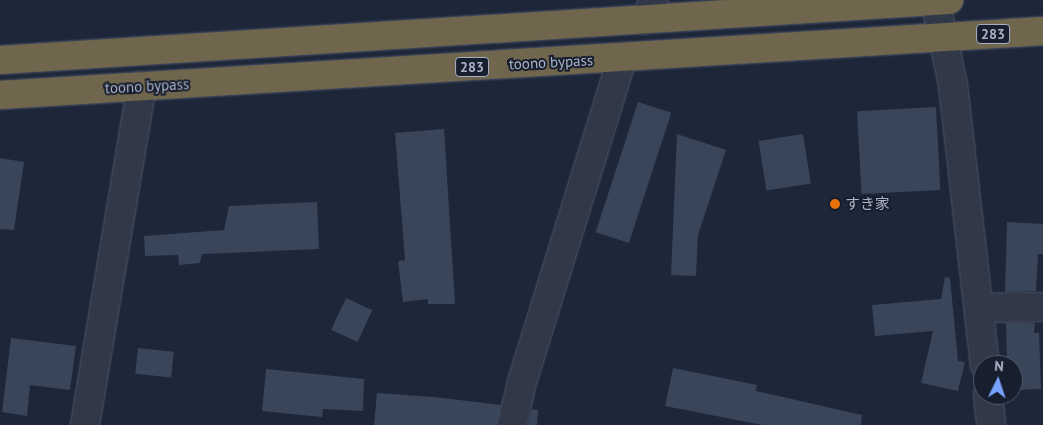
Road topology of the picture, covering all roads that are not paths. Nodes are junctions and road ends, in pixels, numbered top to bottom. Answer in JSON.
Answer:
{"nodes":[{"id":1,"x":940,"y":0,"type":"edge"},
{"id":2,"x":649,"y":10,"type":"edge"},
{"id":3,"x":1043,"y":31,"type":"edge"},
{"id":4,"x":944,"y":36,"type":"junction"},
{"id":5,"x":622,"y":58,"type":"junction"},
{"id":6,"x":0,"y":60,"type":"edge"},
{"id":7,"x":142,"y":86,"type":"junction"},
{"id":8,"x":0,"y":95,"type":"edge"},
{"id":9,"x":1043,"y":307,"type":"edge"},
{"id":10,"x":980,"y":308,"type":"junction"},
{"id":11,"x":984,"y":355,"type":"edge"},
{"id":12,"x":989,"y":405,"type":"edge"},
{"id":13,"x":85,"y":425,"type":"edge"},
{"id":14,"x":512,"y":425,"type":"edge"},
{"id":15,"x":991,"y":425,"type":"edge"}],
"edges":[{"from":1,"to":2,"type":"highway"},
{"from":1,"to":4,"type":"street"},
{"from":2,"to":6,"type":"highway"},
{"from":3,"to":4,"type":"highway","name":"toono bypass","number":"283"},
{"from":4,"to":5,"type":"highway","name":"toono bypass","number":"283"},
{"from":4,"to":10,"type":"street"},
{"from":5,"to":7,"type":"highway","name":"toono bypass","number":"283"},
{"from":5,"to":14,"type":"street"},
{"from":7,"to":8,"type":"highway","name":"toono bypass","number":"283"},
{"from":7,"to":13,"type":"street"},
{"from":9,"to":10,"type":"street"},
{"from":10,"to":11,"type":"street"},
{"from":12,"to":15,"type":"street"}]}
